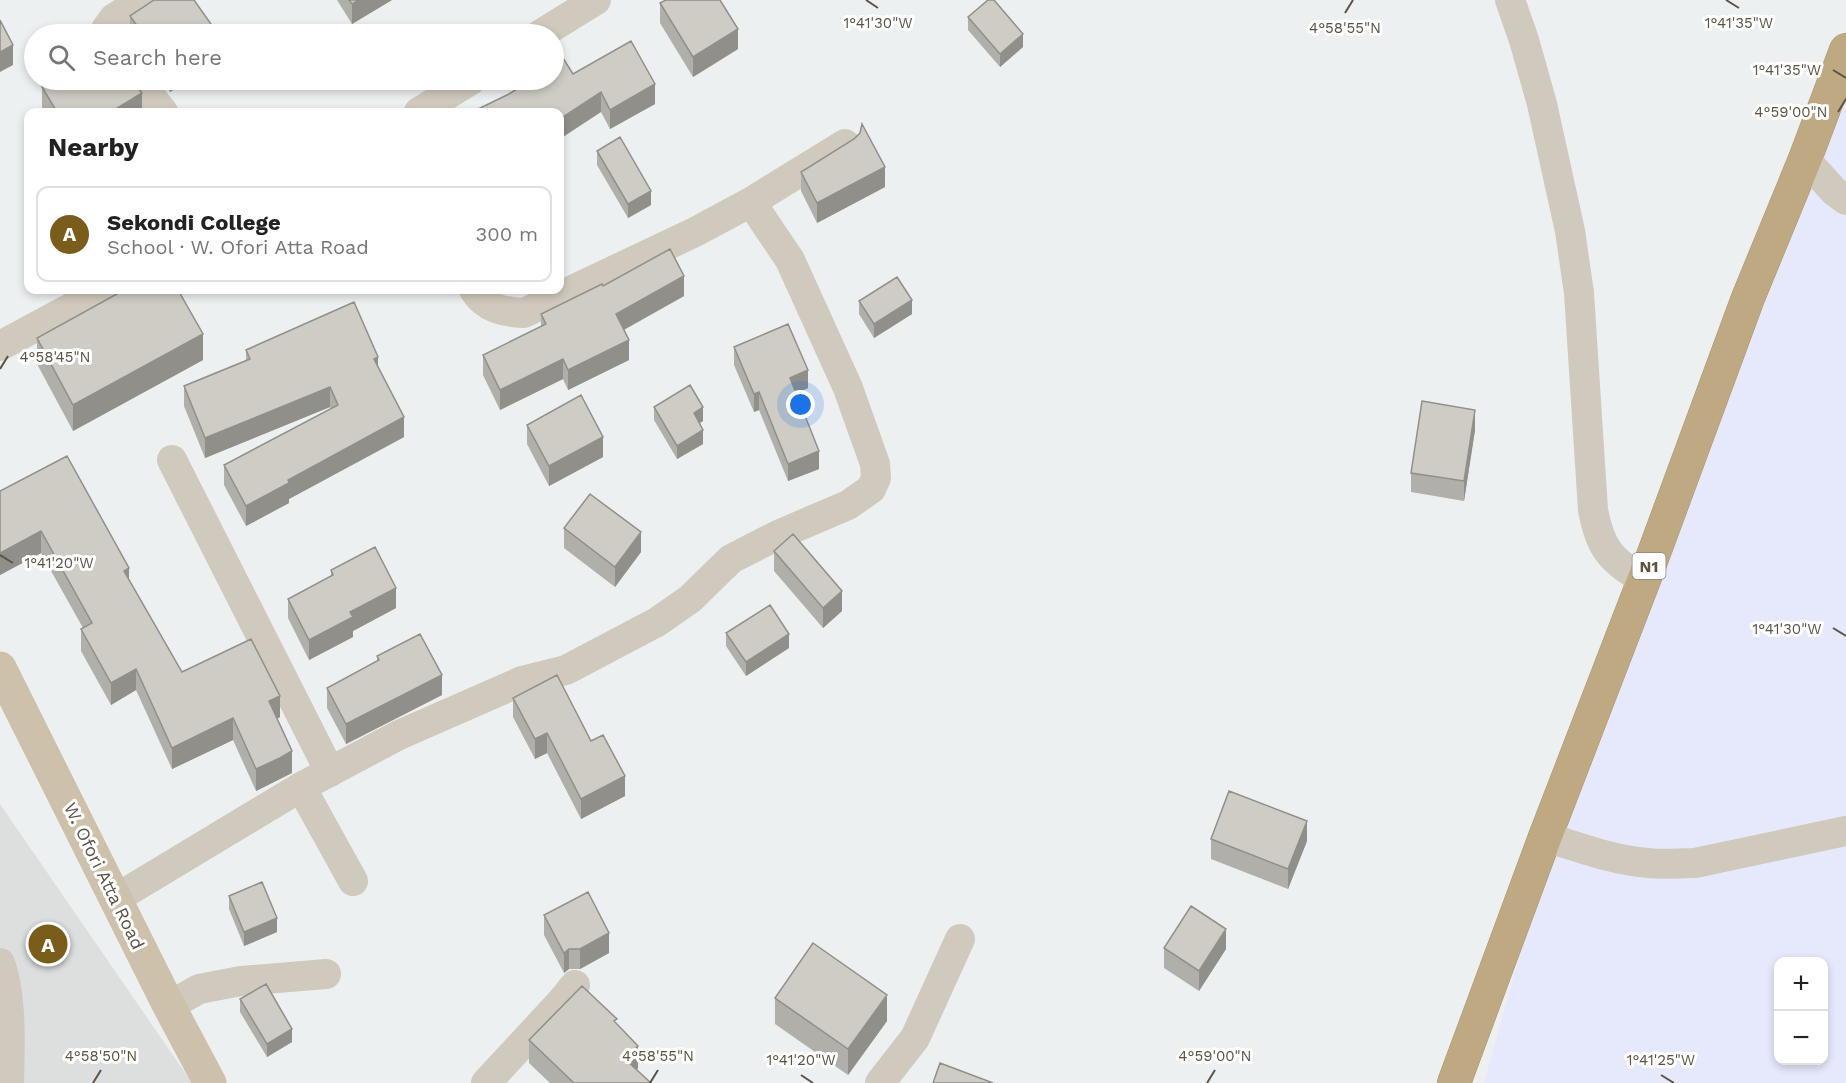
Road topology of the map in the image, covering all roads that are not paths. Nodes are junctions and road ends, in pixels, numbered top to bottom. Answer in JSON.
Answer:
{"nodes":[{"id":1,"x":144,"y":0,"type":"edge"},
{"id":2,"x":596,"y":0,"type":"edge"},
{"id":3,"x":1510,"y":0,"type":"edge"},
{"id":4,"x":110,"y":24,"type":"edge"},
{"id":5,"x":558,"y":24,"type":"edge"},
{"id":6,"x":1846,"y":50,"type":"edge"},
{"id":7,"x":146,"y":90,"type":"edge"},
{"id":8,"x":454,"y":90,"type":"edge"},
{"id":9,"x":161,"y":108,"type":"edge"},
{"id":10,"x":425,"y":108,"type":"edge"},
{"id":11,"x":844,"y":144,"type":"edge"},
{"id":12,"x":1805,"y":159,"type":"junction"},
{"id":13,"x":1846,"y":200,"type":"edge"},
{"id":14,"x":751,"y":202,"type":"junction"},
{"id":15,"x":97,"y":294,"type":"edge"},
{"id":16,"x":477,"y":294,"type":"edge"},
{"id":17,"x":0,"y":346,"type":"edge"},
{"id":18,"x":172,"y":460,"type":"dead end"},
{"id":19,"x":1644,"y":580,"type":"junction"},
{"id":20,"x":0,"y":668,"type":"edge"},
{"id":21,"x":330,"y":772,"type":"junction"},
{"id":22,"x":301,"y":787,"type":"junction"},
{"id":23,"x":1846,"y":831,"type":"edge"},
{"id":24,"x":1545,"y":837,"type":"junction"},
{"id":25,"x":353,"y":881,"type":"dead end"},
{"id":26,"x":115,"y":899,"type":"junction"},
{"id":27,"x":960,"y":939,"type":"dead end"},
{"id":28,"x":0,"y":963,"type":"edge"},
{"id":29,"x":326,"y":974,"type":"dead end"},
{"id":30,"x":575,"y":985,"type":"dead end"},
{"id":31,"x":169,"y":1006,"type":"junction"},
{"id":32,"x":9,"y":1083,"type":"edge"},
{"id":33,"x":210,"y":1083,"type":"edge"},
{"id":34,"x":486,"y":1083,"type":"edge"},
{"id":35,"x":880,"y":1083,"type":"edge"},
{"id":36,"x":1454,"y":1083,"type":"edge"}],
"edges":[{"from":1,"to":4,"type":"street"},
{"from":2,"to":5,"type":"street"},
{"from":3,"to":19,"type":"street"},
{"from":6,"to":12,"type":"highway","number":"N1"},
{"from":7,"to":9,"type":"street"},
{"from":8,"to":10,"type":"street"},
{"from":11,"to":14,"type":"street"},
{"from":12,"to":13,"type":"street"},
{"from":12,"to":19,"type":"highway","number":"N1"},
{"from":14,"to":16,"type":"street"},
{"from":14,"to":21,"type":"street"},
{"from":15,"to":17,"type":"street"},
{"from":18,"to":21,"type":"street"},
{"from":19,"to":24,"type":"highway","number":"N1"},
{"from":20,"to":26,"type":"main road","name":"W. Ofori Atta Road"},
{"from":21,"to":22,"type":"street"},
{"from":22,"to":25,"type":"street"},
{"from":22,"to":26,"type":"street"},
{"from":23,"to":24,"type":"street"},
{"from":24,"to":36,"type":"highway","number":"N1"},
{"from":26,"to":31,"type":"main road","name":"W. Ofori Atta Road"},
{"from":27,"to":35,"type":"street"},
{"from":28,"to":32,"type":"street"},
{"from":29,"to":31,"type":"street"},
{"from":30,"to":34,"type":"street"},
{"from":31,"to":33,"type":"main road","name":"W. Ofori Atta Road"}]}
